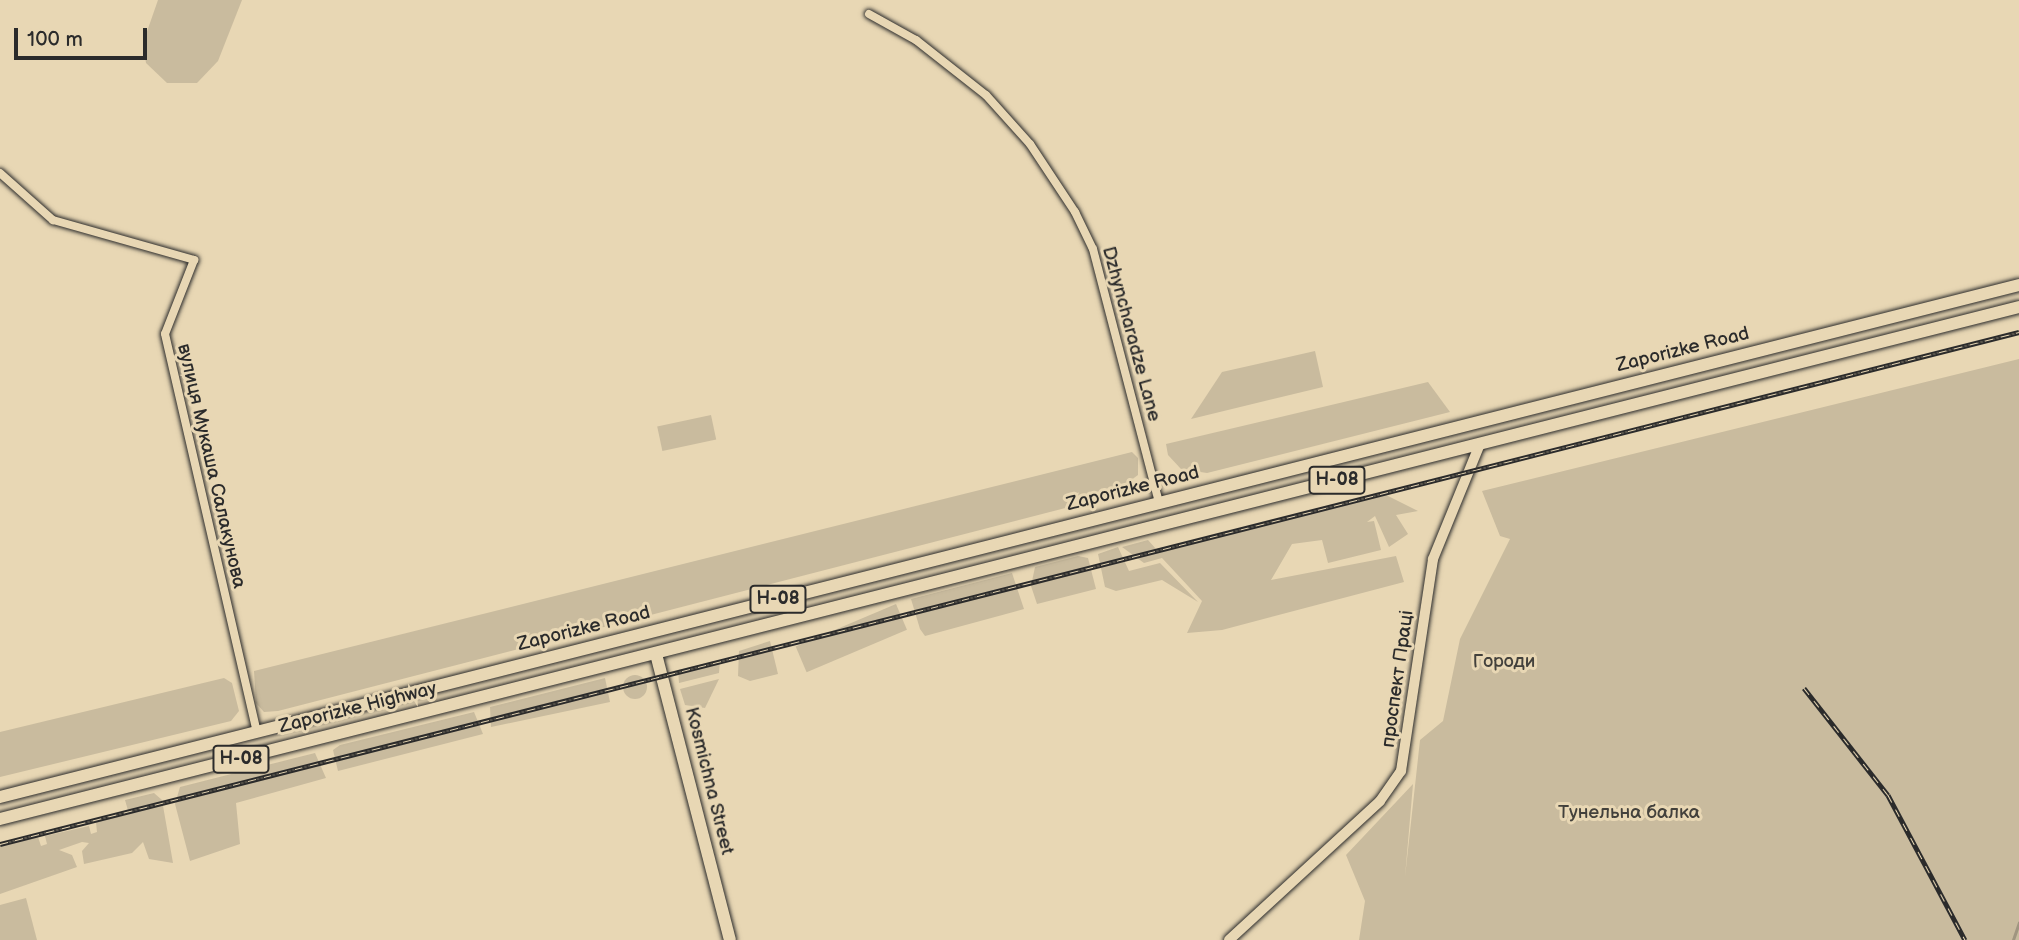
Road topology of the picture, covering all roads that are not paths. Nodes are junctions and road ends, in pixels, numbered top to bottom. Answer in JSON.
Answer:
{"nodes":[{"id":1,"x":869,"y":14,"type":"dead end"},
{"id":2,"x":0,"y":173,"type":"edge"},
{"id":3,"x":2019,"y":285,"type":"edge"},
{"id":4,"x":2019,"y":307,"type":"edge"},
{"id":5,"x":1473,"y":422,"type":"junction"},
{"id":6,"x":1480,"y":444,"type":"junction"},
{"id":7,"x":1159,"y":503,"type":"junction"},
{"id":8,"x":1164,"y":524,"type":"junction"},
{"id":9,"x":649,"y":632,"type":"junction"},
{"id":10,"x":656,"y":654,"type":"junction"},
{"id":11,"x":257,"y":731,"type":"junction"},
{"id":12,"x":0,"y":797,"type":"edge"},
{"id":13,"x":0,"y":819,"type":"edge"},
{"id":14,"x":730,"y":940,"type":"edge"},
{"id":15,"x":1229,"y":940,"type":"edge"}],
"edges":[{"from":1,"to":7,"type":"street","name":"Dzhyncharadze Lane"},
{"from":2,"to":11,"type":"street","name":"вулиця Мукаша Салакунова"},
{"from":3,"to":5,"type":"main road","name":"Zaporizke Road","number":"Н-08"},
{"from":4,"to":6,"type":"main road","number":"Н-08"},
{"from":5,"to":6,"type":"main road"},
{"from":5,"to":7,"type":"main road","name":"Zaporizke Road","number":"Н-08"},
{"from":6,"to":8,"type":"main road","number":"Н-08"},
{"from":6,"to":15,"type":"street","name":"проспект Праці"},
{"from":7,"to":8,"type":"main road"},
{"from":7,"to":9,"type":"main road","name":"Zaporizke Road","number":"Н-08"},
{"from":8,"to":10,"type":"main road","number":"Н-08"},
{"from":9,"to":10,"type":"main road","name":"Kosmichna Street"},
{"from":9,"to":11,"type":"main road","name":"Zaporizke Road","number":"Н-08"},
{"from":10,"to":13,"type":"main road","number":"Н-08"},
{"from":10,"to":14,"type":"main road","name":"Kosmichna Street"},
{"from":11,"to":12,"type":"main road","name":"Zaporizke Highway","number":"Н-08"}]}
